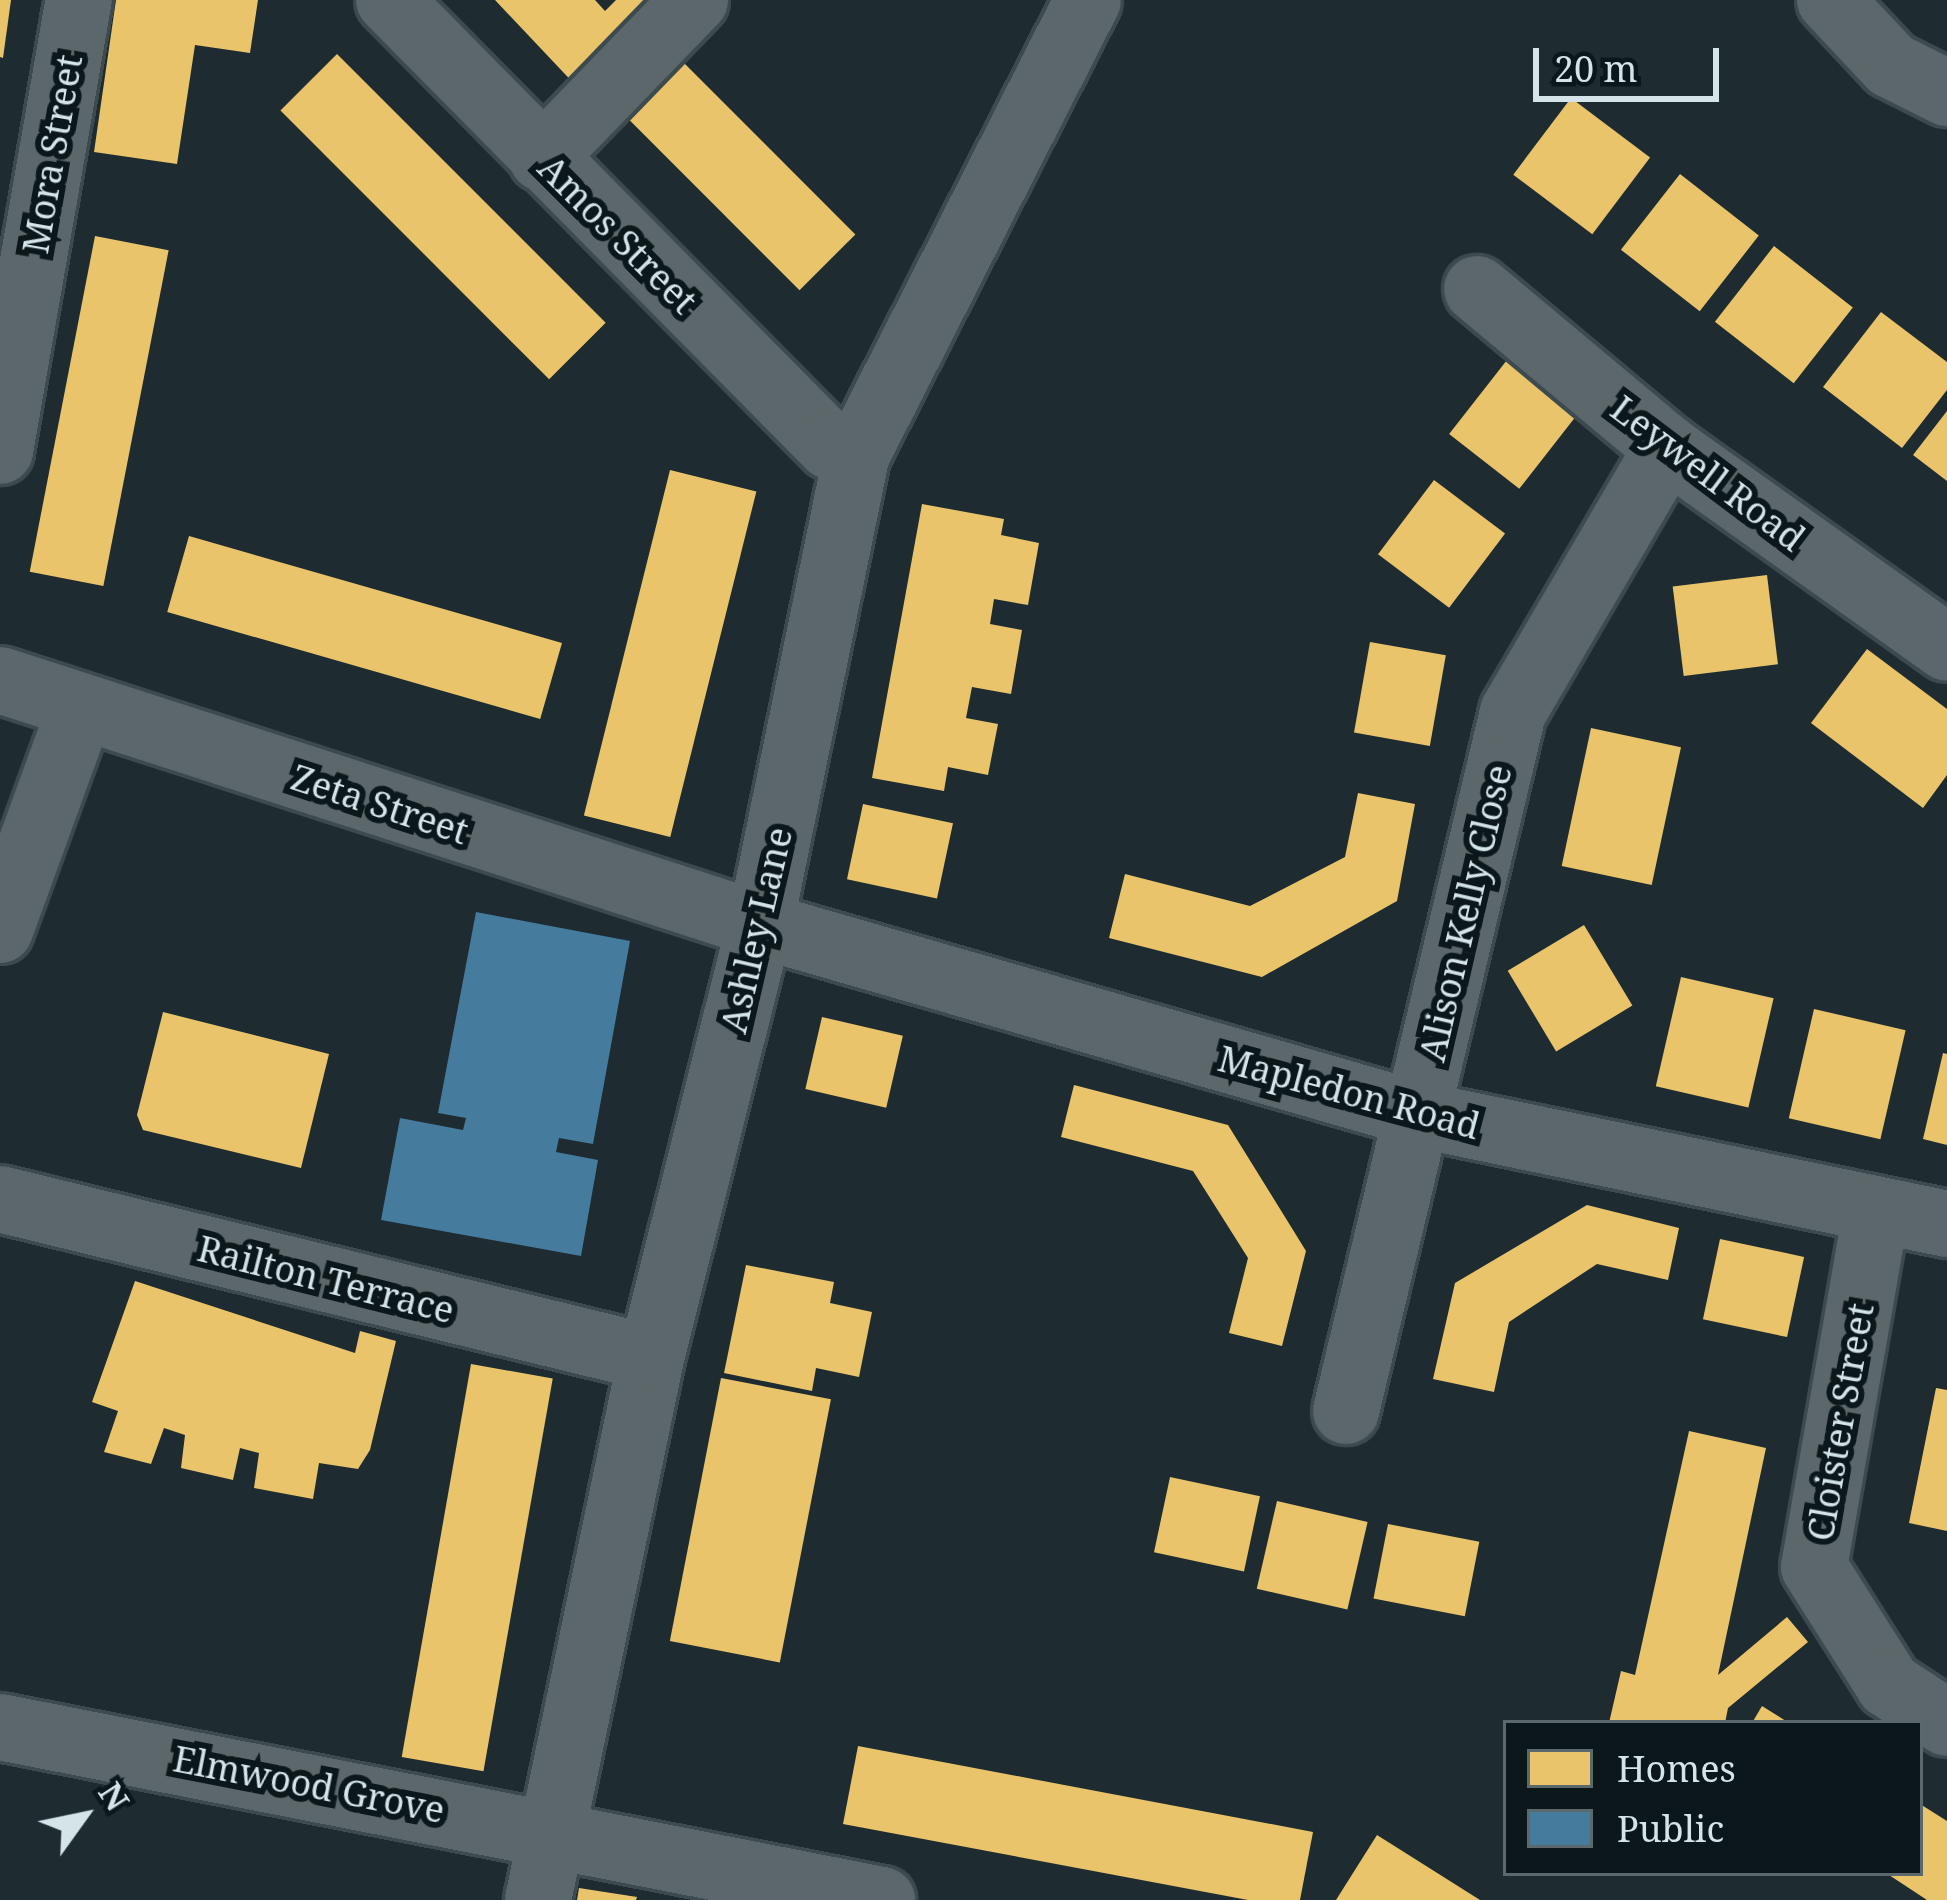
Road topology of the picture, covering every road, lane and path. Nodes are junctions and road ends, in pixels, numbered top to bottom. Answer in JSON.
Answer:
{"nodes":[{"id":1,"x":80,"y":0,"type":"edge"},
{"id":2,"x":389,"y":0,"type":"edge"},
{"id":3,"x":694,"y":0,"type":"edge"},
{"id":4,"x":1830,"y":0,"type":"edge"},
{"id":5,"x":1082,"y":2,"type":"edge"},
{"id":6,"x":1947,"y":93,"type":"edge"},
{"id":7,"x":542,"y":158,"type":"junction"},
{"id":8,"x":1477,"y":289,"type":"dead end"},
{"id":9,"x":1667,"y":448,"type":"junction"},
{"id":10,"x":0,"y":451,"type":"edge"},
{"id":11,"x":857,"y":454,"type":"junction"},
{"id":12,"x":1947,"y":648,"type":"edge"},
{"id":13,"x":0,"y":680,"type":"edge"},
{"id":14,"x":81,"y":708,"type":"junction"},
{"id":15,"x":760,"y":925,"type":"junction"},
{"id":16,"x":0,"y":930,"type":"edge"},
{"id":17,"x":1416,"y":1114,"type":"junction"},
{"id":18,"x":0,"y":1199,"type":"edge"},
{"id":19,"x":1876,"y":1212,"type":"junction"},
{"id":20,"x":1947,"y":1224,"type":"edge"},
{"id":21,"x":651,"y":1358,"type":"junction"},
{"id":22,"x":1346,"y":1411,"type":"dead end"},
{"id":23,"x":1947,"y":1723,"type":"edge"},
{"id":24,"x":0,"y":1727,"type":"edge"},
{"id":25,"x":548,"y":1828,"type":"junction"},
{"id":26,"x":538,"y":1900,"type":"edge"},
{"id":27,"x":881,"y":1900,"type":"edge"}],
"edges":[{"from":1,"to":10,"type":"street","name":"Mora Street"},
{"from":2,"to":7,"type":"street","name":"Amos Street"},
{"from":3,"to":7,"type":"street"},
{"from":4,"to":6,"type":"street"},
{"from":5,"to":11,"type":"street","name":"Ashley Lane"},
{"from":7,"to":11,"type":"street","name":"Amos Street"},
{"from":8,"to":9,"type":"street","name":"Leywell Road"},
{"from":9,"to":12,"type":"street","name":"Leywell Road"},
{"from":9,"to":17,"type":"street","name":"Alison Kelly Close"},
{"from":11,"to":15,"type":"street","name":"Ashley Lane"},
{"from":13,"to":14,"type":"street","name":"Zeta Street"},
{"from":14,"to":15,"type":"street","name":"Zeta Street"},
{"from":14,"to":16,"type":"street"},
{"from":15,"to":17,"type":"street","name":"Mapledon Road"},
{"from":15,"to":21,"type":"street","name":"Ashley Lane"},
{"from":17,"to":19,"type":"street","name":"Mapledon Road"},
{"from":17,"to":22,"type":"street","name":"Alison Kelly Close"},
{"from":18,"to":21,"type":"street","name":"Railton Terrace"},
{"from":19,"to":20,"type":"street","name":"Mapledon Road"},
{"from":19,"to":23,"type":"street","name":"Cloister Street"},
{"from":21,"to":25,"type":"street","name":"Ashley Lane"},
{"from":24,"to":25,"type":"street","name":"Elmwood Grove"},
{"from":25,"to":26,"type":"street","name":"Ashley Lane"},
{"from":25,"to":27,"type":"street","name":"Elmwood Grove"}]}
